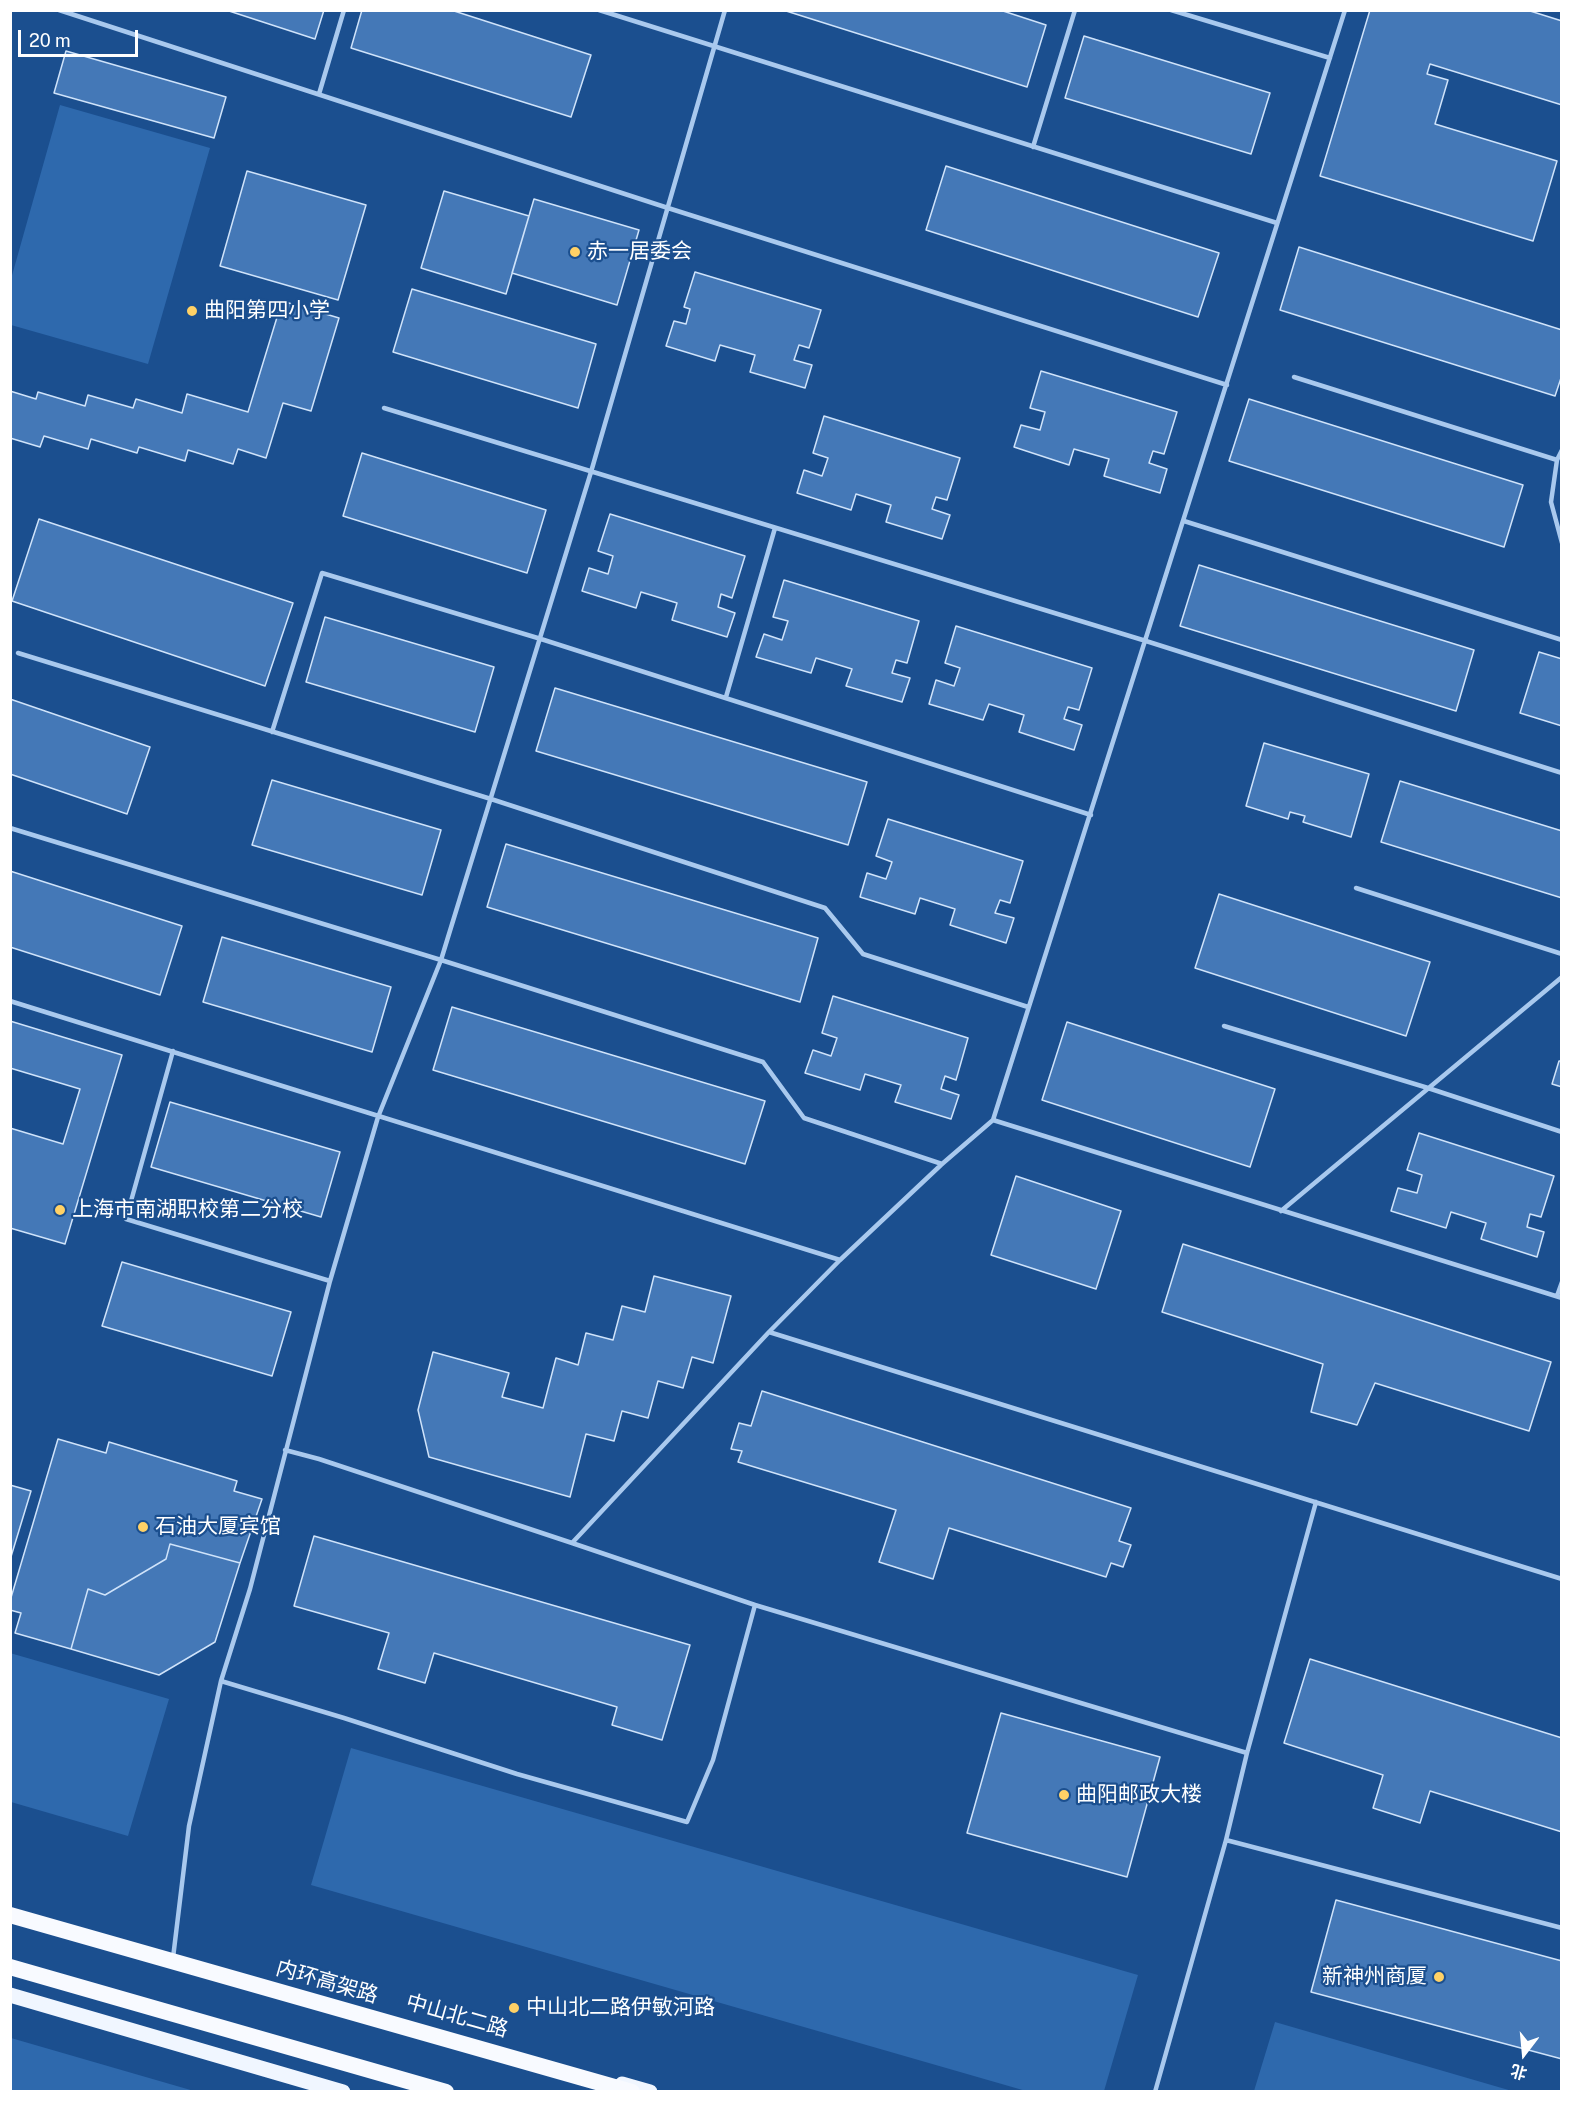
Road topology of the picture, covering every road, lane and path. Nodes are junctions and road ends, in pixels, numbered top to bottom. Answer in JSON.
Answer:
{"nodes":[{"id":1,"x":59,"y":10,"type":"edge"},
{"id":2,"x":344,"y":10,"type":"edge"},
{"id":3,"x":598,"y":10,"type":"edge"},
{"id":4,"x":725,"y":10,"type":"edge"},
{"id":5,"x":1075,"y":10,"type":"edge"},
{"id":6,"x":1171,"y":10,"type":"edge"},
{"id":7,"x":1345,"y":10,"type":"edge"},
{"id":8,"x":714,"y":48,"type":"junction"},
{"id":9,"x":1330,"y":58,"type":"junction"},
{"id":10,"x":319,"y":94,"type":"junction"},
{"id":11,"x":1033,"y":147,"type":"junction"},
{"id":12,"x":668,"y":208,"type":"junction"},
{"id":13,"x":1277,"y":223,"type":"junction"},
{"id":14,"x":1294,"y":377,"type":"dead end"},
{"id":15,"x":1227,"y":385,"type":"junction"},
{"id":16,"x":384,"y":408,"type":"dead end"},
{"id":17,"x":1562,"y":450,"type":"edge"},
{"id":18,"x":1557,"y":460,"type":"junction"},
{"id":19,"x":591,"y":472,"type":"junction"},
{"id":20,"x":1184,"y":520,"type":"junction"},
{"id":21,"x":775,"y":528,"type":"junction"},
{"id":22,"x":1562,"y":543,"type":"edge"},
{"id":23,"x":541,"y":639,"type":"junction"},
{"id":24,"x":1562,"y":640,"type":"edge"},
{"id":25,"x":1146,"y":641,"type":"junction"},
{"id":26,"x":18,"y":653,"type":"dead end"},
{"id":27,"x":726,"y":698,"type":"junction"},
{"id":28,"x":272,"y":732,"type":"junction"},
{"id":29,"x":1562,"y":773,"type":"edge"},
{"id":30,"x":491,"y":799,"type":"junction"},
{"id":31,"x":1091,"y":815,"type":"junction"},
{"id":32,"x":10,"y":828,"type":"edge"},
{"id":33,"x":1356,"y":888,"type":"dead end"},
{"id":34,"x":1562,"y":954,"type":"edge"},
{"id":35,"x":441,"y":960,"type":"junction"},
{"id":36,"x":1562,"y":976,"type":"edge"},
{"id":37,"x":10,"y":1001,"type":"edge"},
{"id":38,"x":1028,"y":1007,"type":"junction"},
{"id":39,"x":1224,"y":1026,"type":"dead end"},
{"id":40,"x":173,"y":1051,"type":"junction"},
{"id":41,"x":1428,"y":1088,"type":"junction"},
{"id":42,"x":378,"y":1117,"type":"junction"},
{"id":43,"x":993,"y":1120,"type":"junction"},
{"id":44,"x":1562,"y":1132,"type":"edge"},
{"id":45,"x":942,"y":1164,"type":"junction"},
{"id":46,"x":1281,"y":1211,"type":"junction"},
{"id":47,"x":840,"y":1260,"type":"junction"},
{"id":48,"x":330,"y":1281,"type":"junction"},
{"id":49,"x":1562,"y":1282,"type":"edge"},
{"id":50,"x":1559,"y":1297,"type":"edge"},
{"id":51,"x":769,"y":1332,"type":"junction"},
{"id":52,"x":285,"y":1450,"type":"junction"},
{"id":53,"x":1316,"y":1502,"type":"junction"},
{"id":54,"x":572,"y":1543,"type":"junction"},
{"id":55,"x":1562,"y":1579,"type":"edge"},
{"id":56,"x":754,"y":1605,"type":"junction"},
{"id":57,"x":221,"y":1681,"type":"junction"},
{"id":58,"x":1247,"y":1753,"type":"junction"},
{"id":59,"x":1226,"y":1840,"type":"junction"},
{"id":60,"x":10,"y":1914,"type":"edge"},
{"id":61,"x":1562,"y":1928,"type":"edge"},
{"id":62,"x":173,"y":1958,"type":"junction"},
{"id":63,"x":10,"y":1967,"type":"edge"},
{"id":64,"x":10,"y":1995,"type":"edge"},
{"id":65,"x":343,"y":2091,"type":"edge"},
{"id":66,"x":446,"y":2091,"type":"edge"},
{"id":67,"x":632,"y":2091,"type":"edge"},
{"id":68,"x":650,"y":2091,"type":"edge"},
{"id":69,"x":1155,"y":2091,"type":"edge"}],
"edges":[{"from":1,"to":10,"type":"lane"},
{"from":2,"to":10,"type":"lane"},
{"from":3,"to":8,"type":"lane"},
{"from":4,"to":8,"type":"lane"},
{"from":5,"to":11,"type":"lane"},
{"from":6,"to":9,"type":"lane"},
{"from":7,"to":9,"type":"lane"},
{"from":8,"to":11,"type":"lane"},
{"from":8,"to":12,"type":"lane"},
{"from":9,"to":13,"type":"lane"},
{"from":10,"to":12,"type":"lane"},
{"from":11,"to":13,"type":"lane"},
{"from":12,"to":15,"type":"lane"},
{"from":12,"to":19,"type":"lane"},
{"from":13,"to":15,"type":"lane"},
{"from":14,"to":18,"type":"lane"},
{"from":15,"to":20,"type":"lane"},
{"from":16,"to":19,"type":"lane"},
{"from":17,"to":18,"type":"lane"},
{"from":18,"to":22,"type":"lane"},
{"from":19,"to":21,"type":"lane"},
{"from":19,"to":23,"type":"lane"},
{"from":20,"to":24,"type":"lane"},
{"from":20,"to":25,"type":"lane"},
{"from":21,"to":25,"type":"lane"},
{"from":21,"to":27,"type":"lane"},
{"from":23,"to":27,"type":"lane"},
{"from":23,"to":28,"type":"lane"},
{"from":23,"to":30,"type":"lane"},
{"from":25,"to":29,"type":"lane"},
{"from":25,"to":31,"type":"lane"},
{"from":26,"to":28,"type":"lane"},
{"from":27,"to":31,"type":"lane"},
{"from":28,"to":30,"type":"lane"},
{"from":30,"to":35,"type":"lane"},
{"from":30,"to":38,"type":"lane"},
{"from":31,"to":38,"type":"lane"},
{"from":32,"to":35,"type":"lane"},
{"from":33,"to":34,"type":"lane"},
{"from":35,"to":42,"type":"lane"},
{"from":35,"to":45,"type":"lane"},
{"from":36,"to":41,"type":"lane"},
{"from":37,"to":40,"type":"lane"},
{"from":38,"to":43,"type":"lane"},
{"from":39,"to":41,"type":"lane"},
{"from":40,"to":42,"type":"lane"},
{"from":40,"to":48,"type":"lane"},
{"from":41,"to":44,"type":"lane"},
{"from":41,"to":46,"type":"lane"},
{"from":42,"to":47,"type":"lane"},
{"from":42,"to":48,"type":"lane"},
{"from":43,"to":45,"type":"lane"},
{"from":43,"to":46,"type":"lane"},
{"from":45,"to":47,"type":"lane"},
{"from":46,"to":50,"type":"lane"},
{"from":47,"to":51,"type":"lane"},
{"from":48,"to":52,"type":"lane"},
{"from":49,"to":50,"type":"lane"},
{"from":51,"to":53,"type":"lane"},
{"from":51,"to":54,"type":"lane"},
{"from":52,"to":54,"type":"lane"},
{"from":52,"to":57,"type":"lane"},
{"from":53,"to":55,"type":"lane"},
{"from":53,"to":58,"type":"lane"},
{"from":54,"to":56,"type":"lane"},
{"from":56,"to":57,"type":"lane"},
{"from":56,"to":58,"type":"lane"},
{"from":57,"to":62,"type":"lane"},
{"from":58,"to":59,"type":"lane"},
{"from":59,"to":61,"type":"lane"},
{"from":59,"to":69,"type":"lane"},
{"from":60,"to":62,"type":"main road","name":"中山北二路"},
{"from":60,"to":67,"type":"highway","name":"内环高架路"},
{"from":62,"to":68,"type":"main road","name":"中山北二路"},
{"from":63,"to":66,"type":"highway"},
{"from":64,"to":65,"type":"main road"}]}
